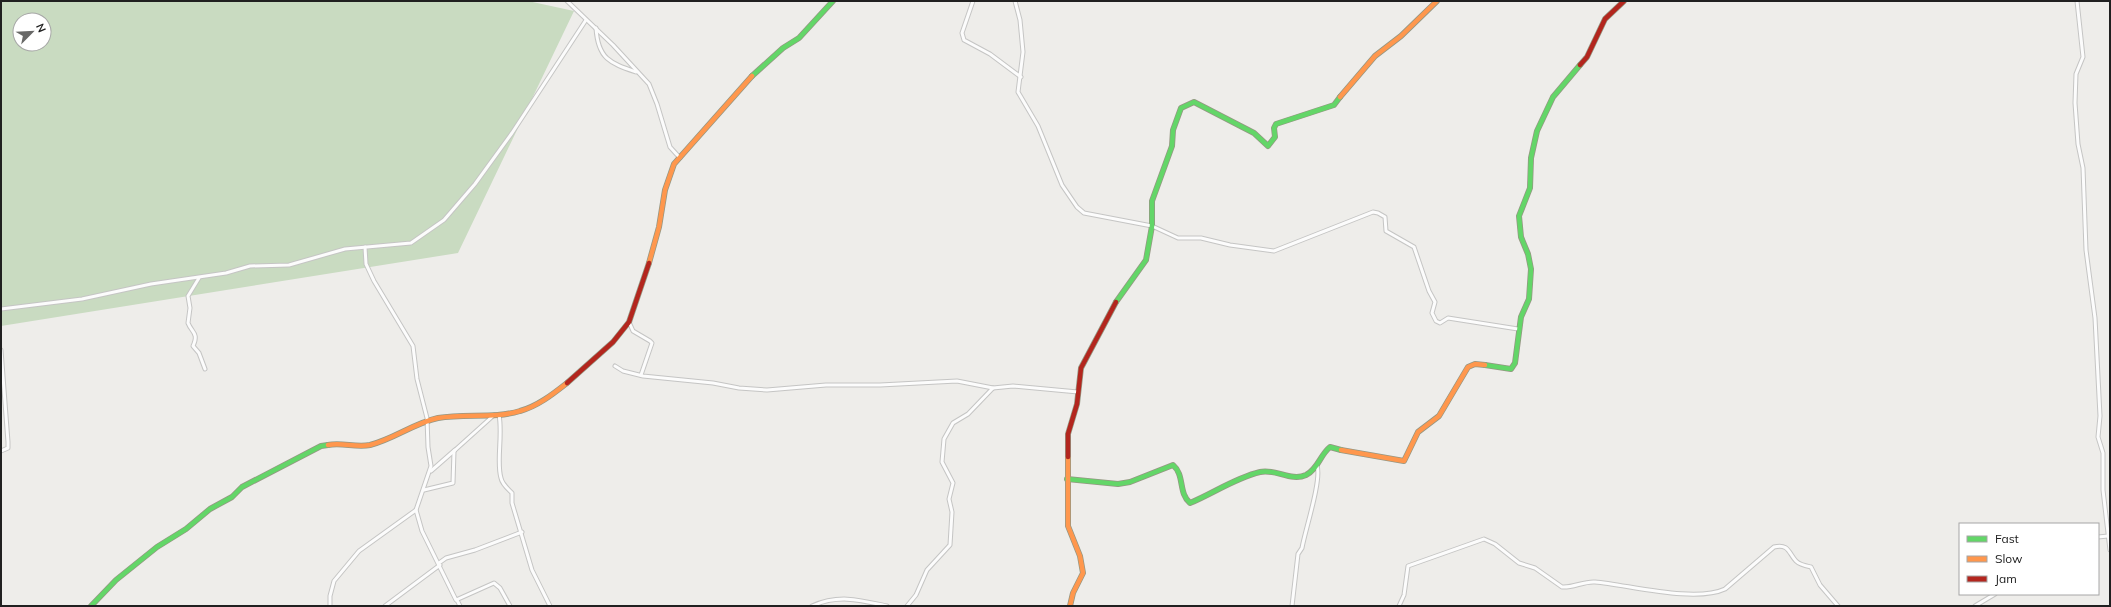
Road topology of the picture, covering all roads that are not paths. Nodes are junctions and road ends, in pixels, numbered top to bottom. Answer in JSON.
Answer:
{"nodes":[{"id":1,"x":567,"y":1,"type":"edge"},
{"id":2,"x":833,"y":1,"type":"edge"},
{"id":3,"x":973,"y":1,"type":"edge"},
{"id":4,"x":1015,"y":1,"type":"edge"},
{"id":5,"x":1437,"y":1,"type":"edge"},
{"id":6,"x":1624,"y":1,"type":"edge"},
{"id":7,"x":2077,"y":1,"type":"edge"},
{"id":8,"x":586,"y":20,"type":"junction"},
{"id":9,"x":596,"y":28,"type":"junction"},
{"id":10,"x":638,"y":72,"type":"junction"},
{"id":11,"x":1021,"y":77,"type":"junction"},
{"id":12,"x":680,"y":158,"type":"junction"},
{"id":13,"x":1152,"y":226,"type":"junction"},
{"id":14,"x":365,"y":247,"type":"junction"},
{"id":15,"x":199,"y":278,"type":"junction"},
{"id":16,"x":1,"y":309,"type":"edge"},
{"id":17,"x":629,"y":322,"type":"junction"},
{"id":18,"x":1518,"y":329,"type":"junction"},
{"id":19,"x":1,"y":350,"type":"edge"},
{"id":20,"x":615,"y":366,"type":"dead end"},
{"id":21,"x":205,"y":369,"type":"dead end"},
{"id":22,"x":641,"y":375,"type":"junction"},
{"id":23,"x":993,"y":388,"type":"junction"},
{"id":24,"x":1078,"y":392,"type":"junction"},
{"id":25,"x":497,"y":415,"type":"junction"},
{"id":26,"x":428,"y":421,"type":"junction"},
{"id":27,"x":455,"y":450,"type":"junction"},
{"id":28,"x":1,"y":451,"type":"edge"},
{"id":29,"x":1317,"y":466,"type":"junction"},
{"id":30,"x":430,"y":471,"type":"junction"},
{"id":31,"x":1068,"y":479,"type":"junction"},
{"id":32,"x":424,"y":490,"type":"junction"},
{"id":33,"x":416,"y":510,"type":"junction"},
{"id":34,"x":522,"y":532,"type":"junction"},
{"id":35,"x":2108,"y":536,"type":"junction"},
{"id":36,"x":2099,"y":537,"type":"edge"},
{"id":37,"x":2110,"y":550,"type":"edge"},
{"id":38,"x":439,"y":564,"type":"junction"},
{"id":39,"x":1993,"y":595,"type":"edge"},
{"id":40,"x":457,"y":600,"type":"junction"},
{"id":41,"x":90,"y":606,"type":"edge"},
{"id":42,"x":330,"y":606,"type":"edge"},
{"id":43,"x":385,"y":606,"type":"edge"},
{"id":44,"x":460,"y":606,"type":"edge"},
{"id":45,"x":510,"y":606,"type":"edge"},
{"id":46,"x":550,"y":606,"type":"edge"},
{"id":47,"x":812,"y":606,"type":"edge"},
{"id":48,"x":887,"y":606,"type":"edge"},
{"id":49,"x":907,"y":606,"type":"edge"},
{"id":50,"x":1070,"y":606,"type":"edge"},
{"id":51,"x":1292,"y":606,"type":"edge"},
{"id":52,"x":1399,"y":606,"type":"edge"},
{"id":53,"x":1838,"y":606,"type":"edge"},
{"id":54,"x":1975,"y":606,"type":"edge"}],
"edges":[{"from":1,"to":8,"type":"street"},
{"from":2,"to":12,"type":"street"},
{"from":3,"to":11,"type":"street"},
{"from":4,"to":11,"type":"street"},
{"from":5,"to":13,"type":"street"},
{"from":6,"to":18,"type":"street"},
{"from":7,"to":35,"type":"street"},
{"from":8,"to":9,"type":"street"},
{"from":8,"to":14,"type":"street"},
{"from":9,"to":10,"type":"street"},
{"from":9,"to":10,"type":"street"},
{"from":10,"to":12,"type":"street"},
{"from":11,"to":13,"type":"street"},
{"from":12,"to":17,"type":"street"},
{"from":13,"to":18,"type":"street"},
{"from":13,"to":24,"type":"street"},
{"from":14,"to":15,"type":"street"},
{"from":14,"to":26,"type":"street"},
{"from":15,"to":16,"type":"street"},
{"from":15,"to":21,"type":"street"},
{"from":17,"to":22,"type":"street"},
{"from":17,"to":25,"type":"street"},
{"from":18,"to":29,"type":"street"},
{"from":19,"to":28,"type":"street"},
{"from":20,"to":22,"type":"street"},
{"from":22,"to":23,"type":"street"},
{"from":23,"to":24,"type":"street"},
{"from":23,"to":49,"type":"street"},
{"from":24,"to":31,"type":"street"},
{"from":25,"to":26,"type":"street"},
{"from":25,"to":27,"type":"street"},
{"from":25,"to":34,"type":"street"},
{"from":26,"to":30,"type":"street"},
{"from":26,"to":41,"type":"street"},
{"from":27,"to":30,"type":"street"},
{"from":27,"to":32,"type":"street"},
{"from":29,"to":31,"type":"street"},
{"from":29,"to":51,"type":"street"},
{"from":30,"to":32,"type":"street"},
{"from":31,"to":50,"type":"street"},
{"from":32,"to":33,"type":"street"},
{"from":33,"to":38,"type":"street"},
{"from":33,"to":42,"type":"street"},
{"from":34,"to":38,"type":"street"},
{"from":34,"to":46,"type":"street"},
{"from":35,"to":36,"type":"street"},
{"from":35,"to":37,"type":"street"},
{"from":38,"to":40,"type":"street"},
{"from":38,"to":43,"type":"street"},
{"from":39,"to":54,"type":"street"},
{"from":40,"to":44,"type":"street"},
{"from":40,"to":45,"type":"street"},
{"from":47,"to":48,"type":"street"},
{"from":52,"to":53,"type":"street"}]}
